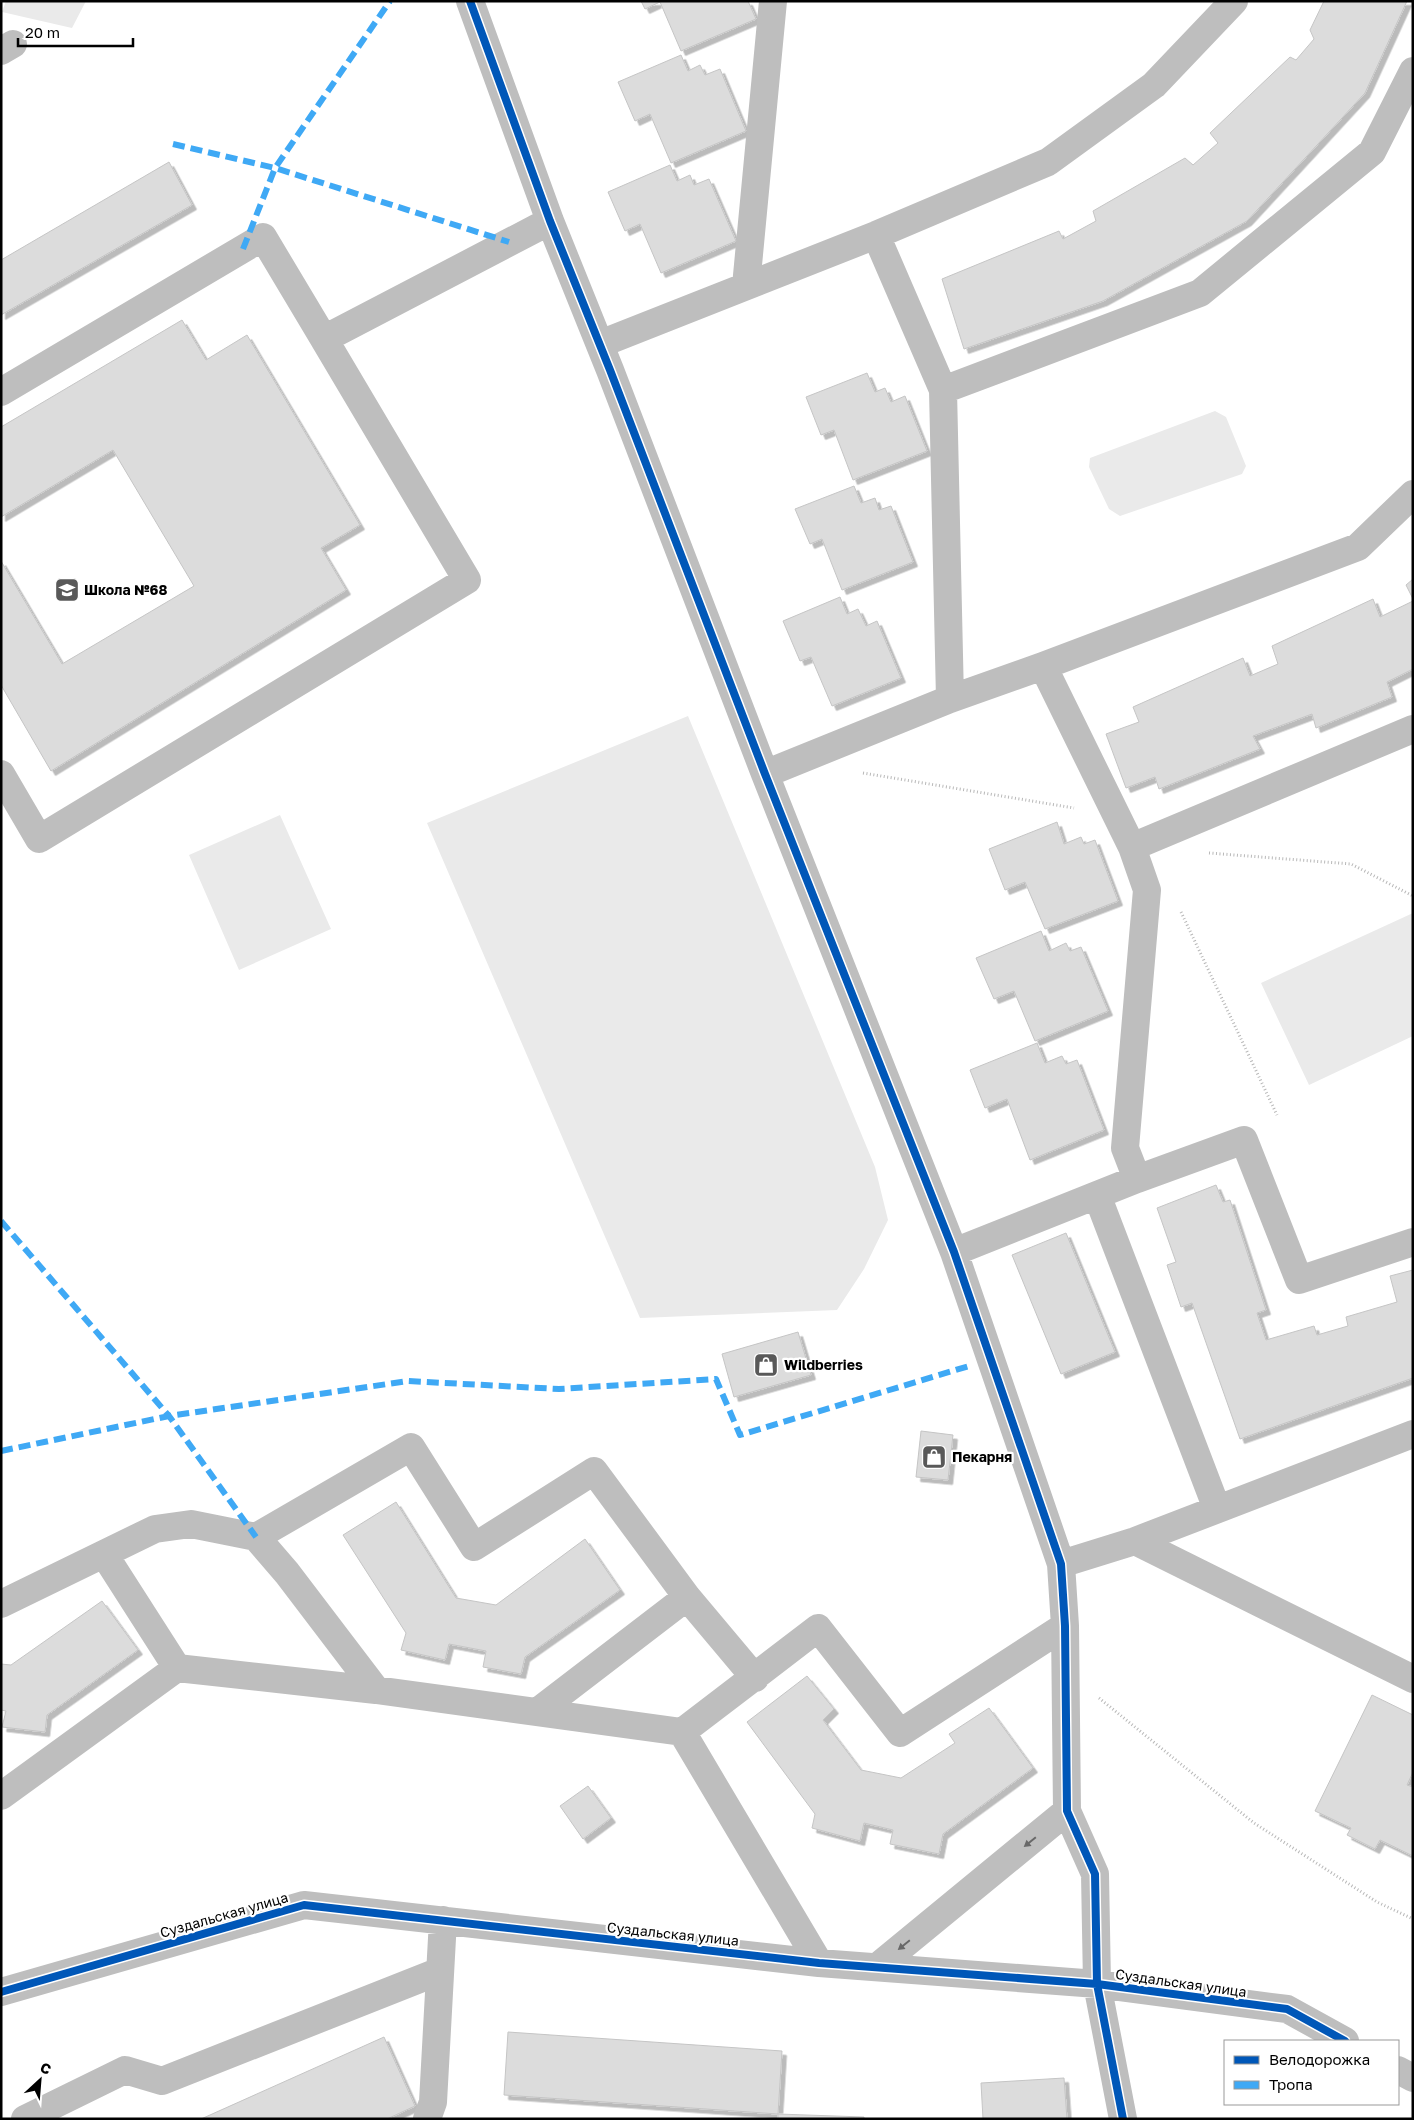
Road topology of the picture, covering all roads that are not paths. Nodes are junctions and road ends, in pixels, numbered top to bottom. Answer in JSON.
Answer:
{"nodes":[{"id":1,"x":470,"y":1,"type":"edge"},
{"id":2,"x":773,"y":1,"type":"edge"},
{"id":3,"x":1234,"y":1,"type":"edge"},
{"id":4,"x":1413,"y":71,"type":"edge"},
{"id":5,"x":550,"y":221,"type":"junction"},
{"id":6,"x":876,"y":235,"type":"junction"},
{"id":7,"x":746,"y":286,"type":"junction"},
{"id":8,"x":324,"y":339,"type":"junction"},
{"id":9,"x":600,"y":344,"type":"junction"},
{"id":10,"x":942,"y":390,"type":"junction"},
{"id":11,"x":1,"y":392,"type":"edge"},
{"id":12,"x":1413,"y":494,"type":"edge"},
{"id":13,"x":1043,"y":666,"type":"junction"},
{"id":14,"x":950,"y":699,"type":"junction"},
{"id":15,"x":1413,"y":729,"type":"edge"},
{"id":16,"x":1,"y":774,"type":"edge"},
{"id":17,"x":765,"y":774,"type":"junction"},
{"id":18,"x":1132,"y":847,"type":"junction"},
{"id":19,"x":1137,"y":1178,"type":"junction"},
{"id":20,"x":1097,"y":1195,"type":"junction"},
{"id":21,"x":1413,"y":1242,"type":"edge"},
{"id":22,"x":954,"y":1252,"type":"junction"},
{"id":23,"x":1413,"y":1434,"type":"edge"},
{"id":24,"x":1217,"y":1509,"type":"junction"},
{"id":25,"x":256,"y":1537,"type":"junction"},
{"id":26,"x":1136,"y":1541,"type":"junction"},
{"id":27,"x":104,"y":1554,"type":"junction"},
{"id":28,"x":1061,"y":1564,"type":"junction"},
{"id":29,"x":687,"y":1597,"type":"junction"},
{"id":30,"x":1,"y":1604,"type":"edge"},
{"id":31,"x":1065,"y":1626,"type":"junction"},
{"id":32,"x":177,"y":1668,"type":"junction"},
{"id":33,"x":755,"y":1678,"type":"junction"},
{"id":34,"x":1413,"y":1679,"type":"edge"},
{"id":35,"x":376,"y":1690,"type":"junction"},
{"id":36,"x":537,"y":1712,"type":"junction"},
{"id":37,"x":682,"y":1732,"type":"junction"},
{"id":38,"x":1,"y":1796,"type":"edge"},
{"id":39,"x":1067,"y":1811,"type":"junction"},
{"id":40,"x":443,"y":1920,"type":"junction"},
{"id":41,"x":819,"y":1963,"type":"junction"},
{"id":42,"x":877,"y":1967,"type":"junction"},
{"id":43,"x":440,"y":1971,"type":"junction"},
{"id":44,"x":1097,"y":1984,"type":"junction"},
{"id":45,"x":1,"y":1992,"type":"edge"},
{"id":46,"x":1343,"y":2040,"type":"edge"},
{"id":47,"x":1399,"y":2071,"type":"edge"},
{"id":48,"x":1413,"y":2078,"type":"edge"},
{"id":49,"x":25,"y":2119,"type":"edge"},
{"id":50,"x":427,"y":2119,"type":"edge"},
{"id":51,"x":1123,"y":2119,"type":"edge"}],
"edges":[{"from":1,"to":5,"type":"street"},
{"from":2,"to":7,"type":"street"},
{"from":3,"to":6,"type":"street"},
{"from":4,"to":10,"type":"street"},
{"from":5,"to":8,"type":"street"},
{"from":5,"to":9,"type":"street"},
{"from":6,"to":7,"type":"street"},
{"from":6,"to":10,"type":"street"},
{"from":7,"to":9,"type":"street"},
{"from":8,"to":11,"type":"street"},
{"from":8,"to":16,"type":"street"},
{"from":9,"to":17,"type":"street"},
{"from":10,"to":14,"type":"street"},
{"from":12,"to":13,"type":"street"},
{"from":13,"to":14,"type":"street"},
{"from":13,"to":18,"type":"street"},
{"from":14,"to":17,"type":"street"},
{"from":15,"to":18,"type":"street"},
{"from":17,"to":22,"type":"street"},
{"from":18,"to":19,"type":"street"},
{"from":19,"to":20,"type":"street"},
{"from":19,"to":21,"type":"street"},
{"from":20,"to":22,"type":"street"},
{"from":20,"to":24,"type":"street"},
{"from":22,"to":28,"type":"street"},
{"from":23,"to":24,"type":"street"},
{"from":24,"to":26,"type":"street"},
{"from":25,"to":27,"type":"street"},
{"from":25,"to":29,"type":"street"},
{"from":25,"to":35,"type":"street"},
{"from":26,"to":28,"type":"street"},
{"from":26,"to":34,"type":"street"},
{"from":27,"to":30,"type":"street"},
{"from":27,"to":32,"type":"street"},
{"from":28,"to":31,"type":"street"},
{"from":29,"to":33,"type":"street"},
{"from":29,"to":36,"type":"street"},
{"from":31,"to":33,"type":"street"},
{"from":31,"to":39,"type":"street"},
{"from":32,"to":35,"type":"street"},
{"from":32,"to":38,"type":"street"},
{"from":33,"to":37,"type":"street"},
{"from":35,"to":36,"type":"street"},
{"from":36,"to":37,"type":"street"},
{"from":37,"to":41,"type":"street"},
{"from":39,"to":42,"type":"street","one_way":true},
{"from":39,"to":44,"type":"street"},
{"from":40,"to":41,"type":"street","name":"Суздальская улица"},
{"from":40,"to":43,"type":"street"},
{"from":40,"to":45,"type":"street","name":"Суздальская улица"},
{"from":41,"to":42,"type":"street","name":"Суздальская улица"},
{"from":42,"to":44,"type":"street","name":"Суздальская улица"},
{"from":43,"to":49,"type":"street"},
{"from":43,"to":50,"type":"street"},
{"from":44,"to":46,"type":"street","name":"Суздальская улица"},
{"from":44,"to":51,"type":"street"},
{"from":47,"to":48,"type":"street"}]}
